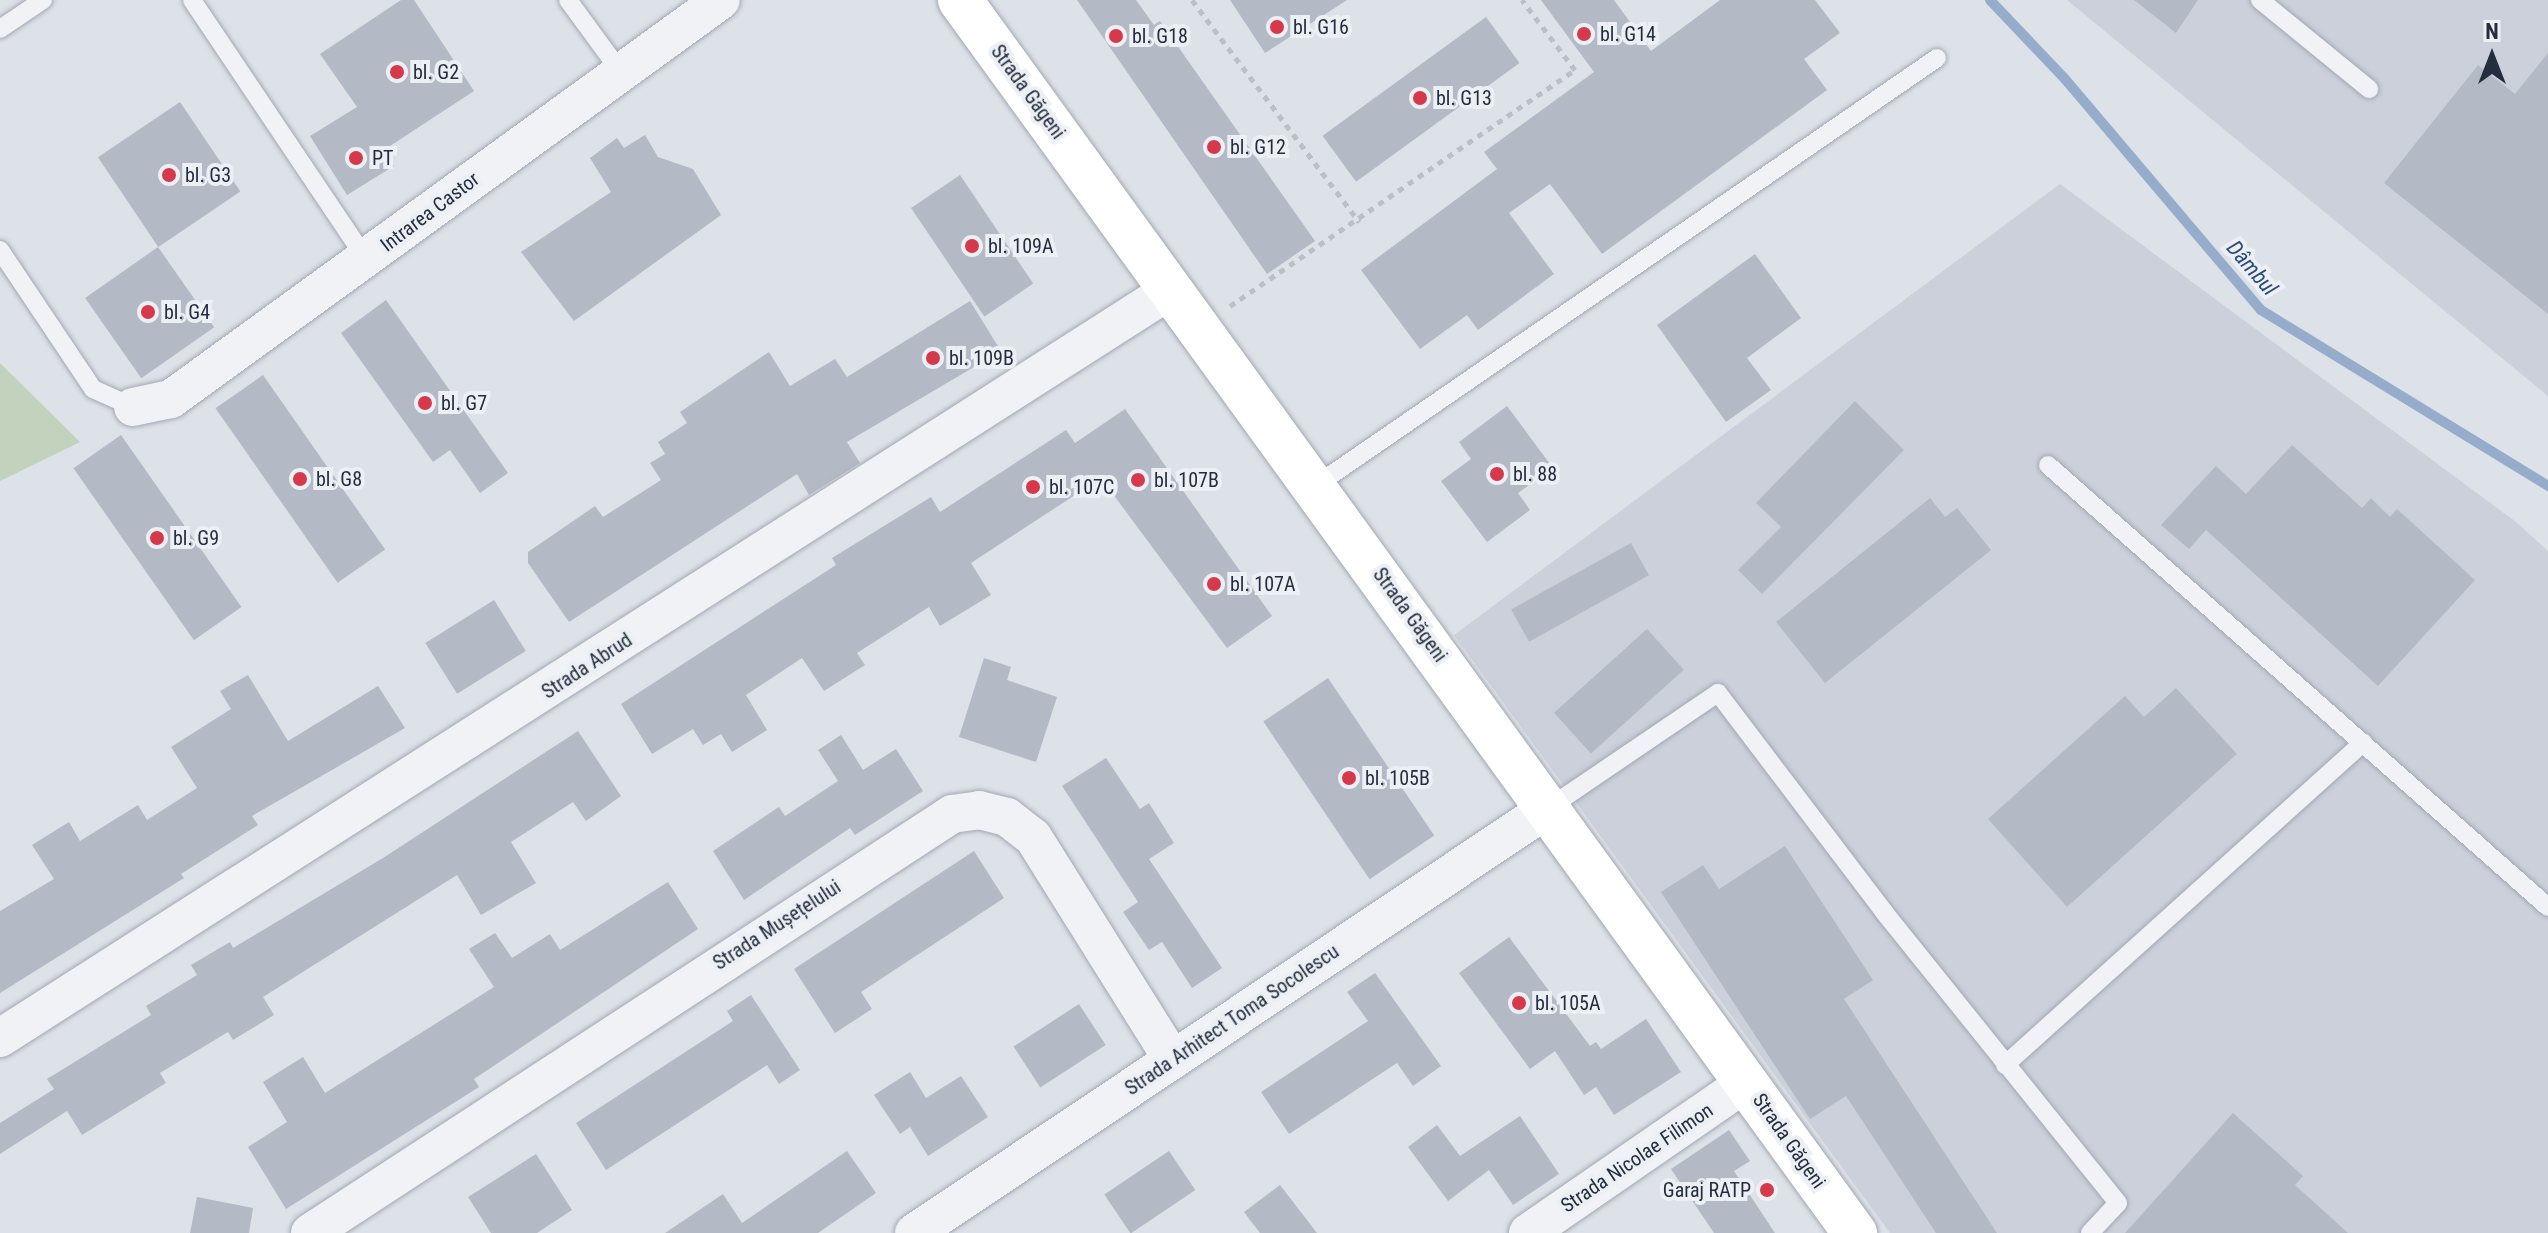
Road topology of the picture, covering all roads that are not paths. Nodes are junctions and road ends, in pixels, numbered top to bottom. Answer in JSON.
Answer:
{"nodes":[{"id":1,"x":43,"y":0,"type":"edge"},
{"id":2,"x":192,"y":0,"type":"edge"},
{"id":3,"x":568,"y":0,"type":"edge"},
{"id":4,"x":721,"y":0,"type":"edge"},
{"id":5,"x":960,"y":0,"type":"edge"},
{"id":6,"x":2260,"y":0,"type":"edge"},
{"id":7,"x":0,"y":29,"type":"edge"},
{"id":8,"x":1937,"y":58,"type":"dead end"},
{"id":9,"x":620,"y":71,"type":"junction"},
{"id":10,"x":2369,"y":89,"type":"dead end"},
{"id":11,"x":0,"y":250,"type":"edge"},
{"id":12,"x":366,"y":259,"type":"junction"},
{"id":13,"x":1172,"y":289,"type":"junction"},
{"id":14,"x":133,"y":407,"type":"joint"},
{"id":15,"x":2048,"y":465,"type":"dead end"},
{"id":16,"x":1315,"y":486,"type":"junction"},
{"id":17,"x":2363,"y":743,"type":"junction"},
{"id":18,"x":1550,"y":807,"type":"junction"},
{"id":19,"x":2548,"y":907,"type":"edge"},
{"id":20,"x":0,"y":1038,"type":"edge"},
{"id":21,"x":1173,"y":1060,"type":"junction"},
{"id":22,"x":2005,"y":1065,"type":"junction"},
{"id":23,"x":1747,"y":1082,"type":"junction"},
{"id":24,"x":310,"y":1233,"type":"edge"},
{"id":25,"x":914,"y":1233,"type":"edge"},
{"id":26,"x":1528,"y":1233,"type":"edge"},
{"id":27,"x":1855,"y":1233,"type":"edge"},
{"id":28,"x":2090,"y":1233,"type":"edge"}],
"edges":[{"from":1,"to":7,"type":"lane"},
{"from":2,"to":12,"type":"lane"},
{"from":3,"to":9,"type":"lane"},
{"from":4,"to":9,"type":"street","name":"Intrarea Castor"},
{"from":5,"to":13,"type":"main road","name":"Strada Găgeni"},
{"from":6,"to":10,"type":"lane"},
{"from":8,"to":16,"type":"lane"},
{"from":9,"to":12,"type":"street","name":"Intrarea Castor"},
{"from":11,"to":14,"type":"lane"},
{"from":12,"to":14,"type":"street","name":"Intrarea Castor"},
{"from":13,"to":16,"type":"main road","name":"Strada Găgeni"},
{"from":13,"to":20,"type":"street","name":"Strada Abrud"},
{"from":15,"to":17,"type":"lane"},
{"from":16,"to":18,"type":"main road","name":"Strada Găgeni"},
{"from":17,"to":19,"type":"lane"},
{"from":17,"to":22,"type":"lane"},
{"from":18,"to":21,"type":"street","name":"Strada Arhitect Toma Socolescu"},
{"from":18,"to":22,"type":"lane"},
{"from":18,"to":23,"type":"main road","name":"Strada Găgeni"},
{"from":21,"to":24,"type":"street","name":"Strada Mușețelului"},
{"from":21,"to":25,"type":"street","name":"Strada Arhitect Toma Socolescu"},
{"from":22,"to":28,"type":"lane"},
{"from":23,"to":26,"type":"street","name":"Strada Nicolae Filimon"},
{"from":23,"to":27,"type":"main road","name":"Strada Găgeni"}]}
